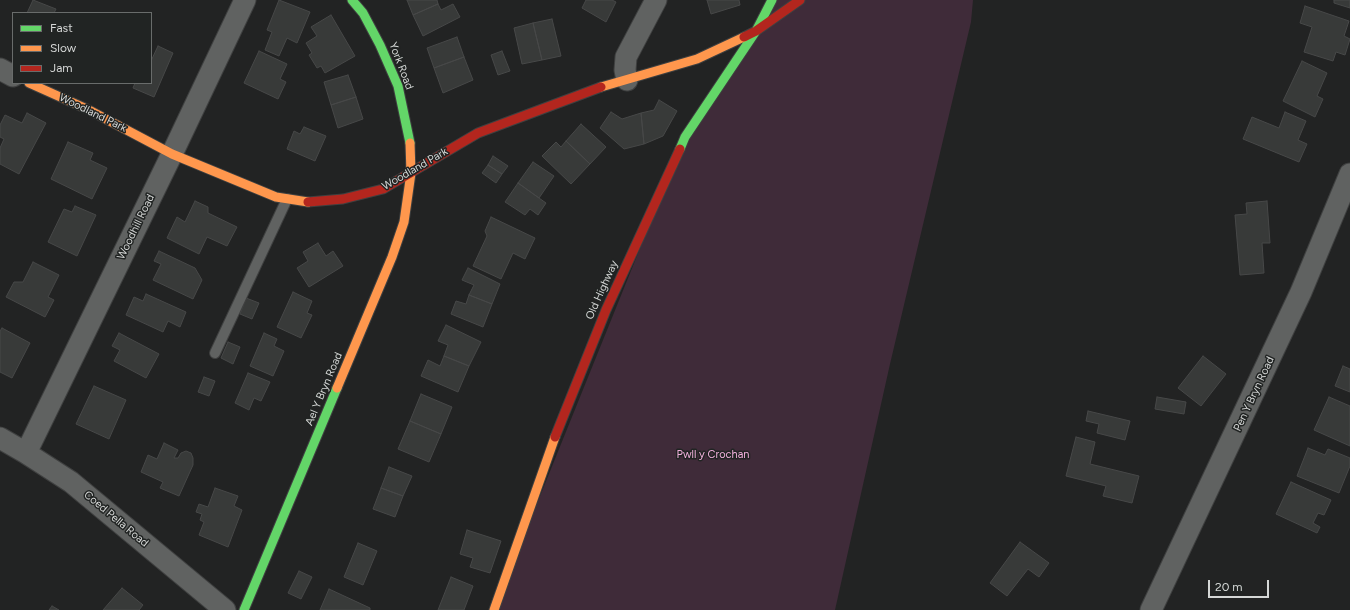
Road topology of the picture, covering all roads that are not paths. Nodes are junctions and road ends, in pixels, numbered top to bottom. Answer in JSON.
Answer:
{"nodes":[{"id":1,"x":244,"y":0,"type":"edge"},
{"id":2,"x":352,"y":0,"type":"edge"},
{"id":3,"x":656,"y":0,"type":"edge"},
{"id":4,"x":772,"y":0,"type":"edge"},
{"id":5,"x":800,"y":0,"type":"edge"},
{"id":6,"x":756,"y":31,"type":"junction"},
{"id":7,"x":0,"y":69,"type":"edge"},
{"id":8,"x":12,"y":75,"type":"edge"},
{"id":9,"x":627,"y":80,"type":"junction"},
{"id":10,"x":31,"y":84,"type":"edge"},
{"id":11,"x":172,"y":154,"type":"junction"},
{"id":12,"x":411,"y":172,"type":"junction"},
{"id":13,"x":1350,"y":174,"type":"edge"},
{"id":14,"x":286,"y":199,"type":"junction"},
{"id":15,"x":214,"y":353,"type":"dead end"},
{"id":16,"x":0,"y":438,"type":"edge"},
{"id":17,"x":26,"y":453,"type":"junction"},
{"id":18,"x":225,"y":610,"type":"edge"},
{"id":19,"x":244,"y":610,"type":"edge"},
{"id":20,"x":494,"y":610,"type":"edge"},
{"id":21,"x":1151,"y":610,"type":"edge"}],
"edges":[{"from":1,"to":11,"type":"street","name":"Woodhill Road"},
{"from":2,"to":12,"type":"street","name":"York Road"},
{"from":3,"to":9,"type":"street"},
{"from":4,"to":6,"type":"street","name":"Old Highway"},
{"from":5,"to":6,"type":"street"},
{"from":6,"to":9,"type":"street","name":"Woodland Park"},
{"from":6,"to":20,"type":"street","name":"Old Highway"},
{"from":7,"to":8,"type":"street"},
{"from":9,"to":12,"type":"street","name":"Woodland Park"},
{"from":10,"to":11,"type":"street","name":"Woodland Park"},
{"from":11,"to":14,"type":"street","name":"Woodland Park"},
{"from":11,"to":17,"type":"street","name":"Woodhill Road"},
{"from":12,"to":14,"type":"street","name":"Woodland Park"},
{"from":12,"to":19,"type":"street","name":"Ael Y Bryn Road"},
{"from":13,"to":21,"type":"street","name":"Pen Y Bryn Road"},
{"from":14,"to":15,"type":"lane"},
{"from":16,"to":17,"type":"street","name":"Coed Pella Road"},
{"from":17,"to":18,"type":"street","name":"Coed Pella Road"}]}
